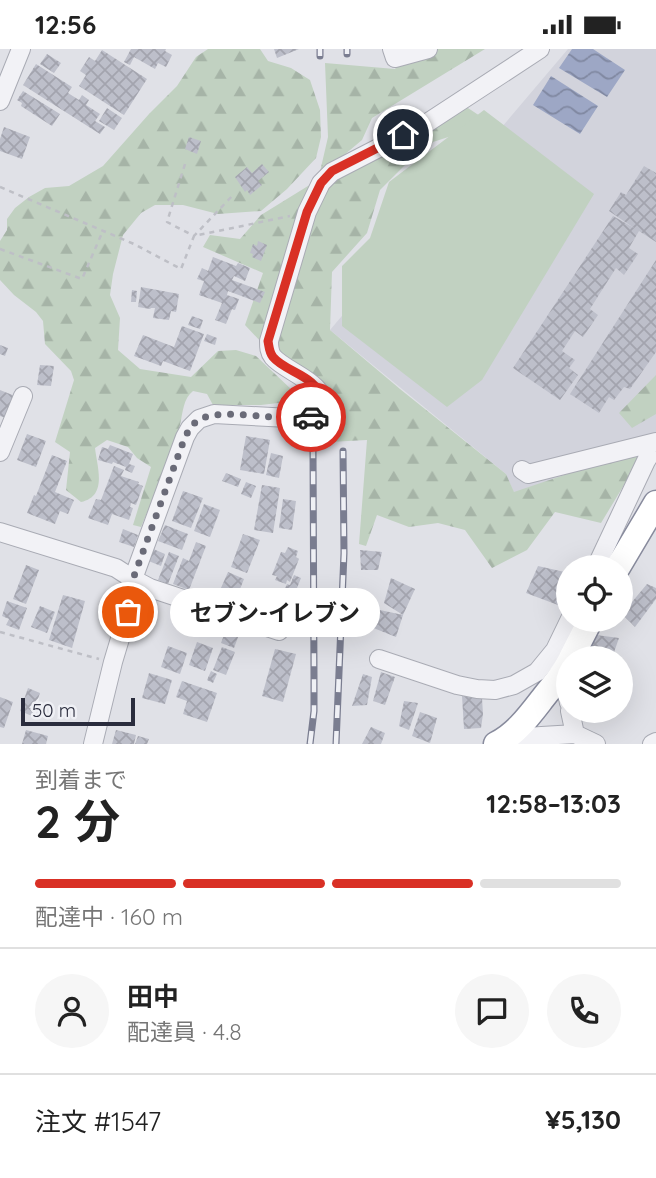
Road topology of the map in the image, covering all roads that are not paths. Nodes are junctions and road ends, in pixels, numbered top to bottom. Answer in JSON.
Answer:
{"nodes":[{"id":1,"x":21,"y":49,"type":"edge"},
{"id":2,"x":393,"y":49,"type":"edge"},
{"id":3,"x":428,"y":49,"type":"edge"},
{"id":4,"x":540,"y":49,"type":"edge"},
{"id":5,"x":0,"y":101,"type":"edge"},
{"id":6,"x":23,"y":395,"type":"dead end"},
{"id":7,"x":656,"y":443,"type":"edge"},
{"id":8,"x":0,"y":451,"type":"edge"},
{"id":9,"x":522,"y":470,"type":"dead end"},
{"id":10,"x":656,"y":503,"type":"edge"},
{"id":11,"x":0,"y":532,"type":"edge"},
{"id":12,"x":602,"y":555,"type":"edge"},
{"id":13,"x":625,"y":555,"type":"edge"},
{"id":14,"x":133,"y":579,"type":"junction"},
{"id":15,"x":279,"y":631,"type":"dead end"},
{"id":16,"x":564,"y":632,"type":"edge"},
{"id":17,"x":379,"y":659,"type":"dead end"},
{"id":18,"x":537,"y":672,"type":"junction"},
{"id":19,"x":556,"y":681,"type":"edge"},
{"id":20,"x":544,"y":697,"type":"junction"},
{"id":21,"x":573,"y":723,"type":"edge"},
{"id":22,"x":575,"y":734,"type":"junction"},
{"id":23,"x":501,"y":741,"type":"edge"},
{"id":24,"x":93,"y":744,"type":"edge"},
{"id":25,"x":596,"y":744,"type":"edge"}],
"edges":[{"from":1,"to":5,"type":"street"},
{"from":2,"to":3,"type":"street"},
{"from":4,"to":14,"type":"street"},
{"from":6,"to":8,"type":"street"},
{"from":7,"to":9,"type":"street"},
{"from":7,"to":12,"type":"street"},
{"from":10,"to":13,"type":"highway"},
{"from":11,"to":14,"type":"street"},
{"from":14,"to":15,"type":"street"},
{"from":14,"to":24,"type":"street"},
{"from":16,"to":18,"type":"street"},
{"from":17,"to":18,"type":"street"},
{"from":18,"to":20,"type":"street"},
{"from":19,"to":20,"type":"highway"},
{"from":20,"to":23,"type":"highway"},
{"from":21,"to":22,"type":"street"},
{"from":22,"to":23,"type":"street"},
{"from":22,"to":25,"type":"street"}]}
